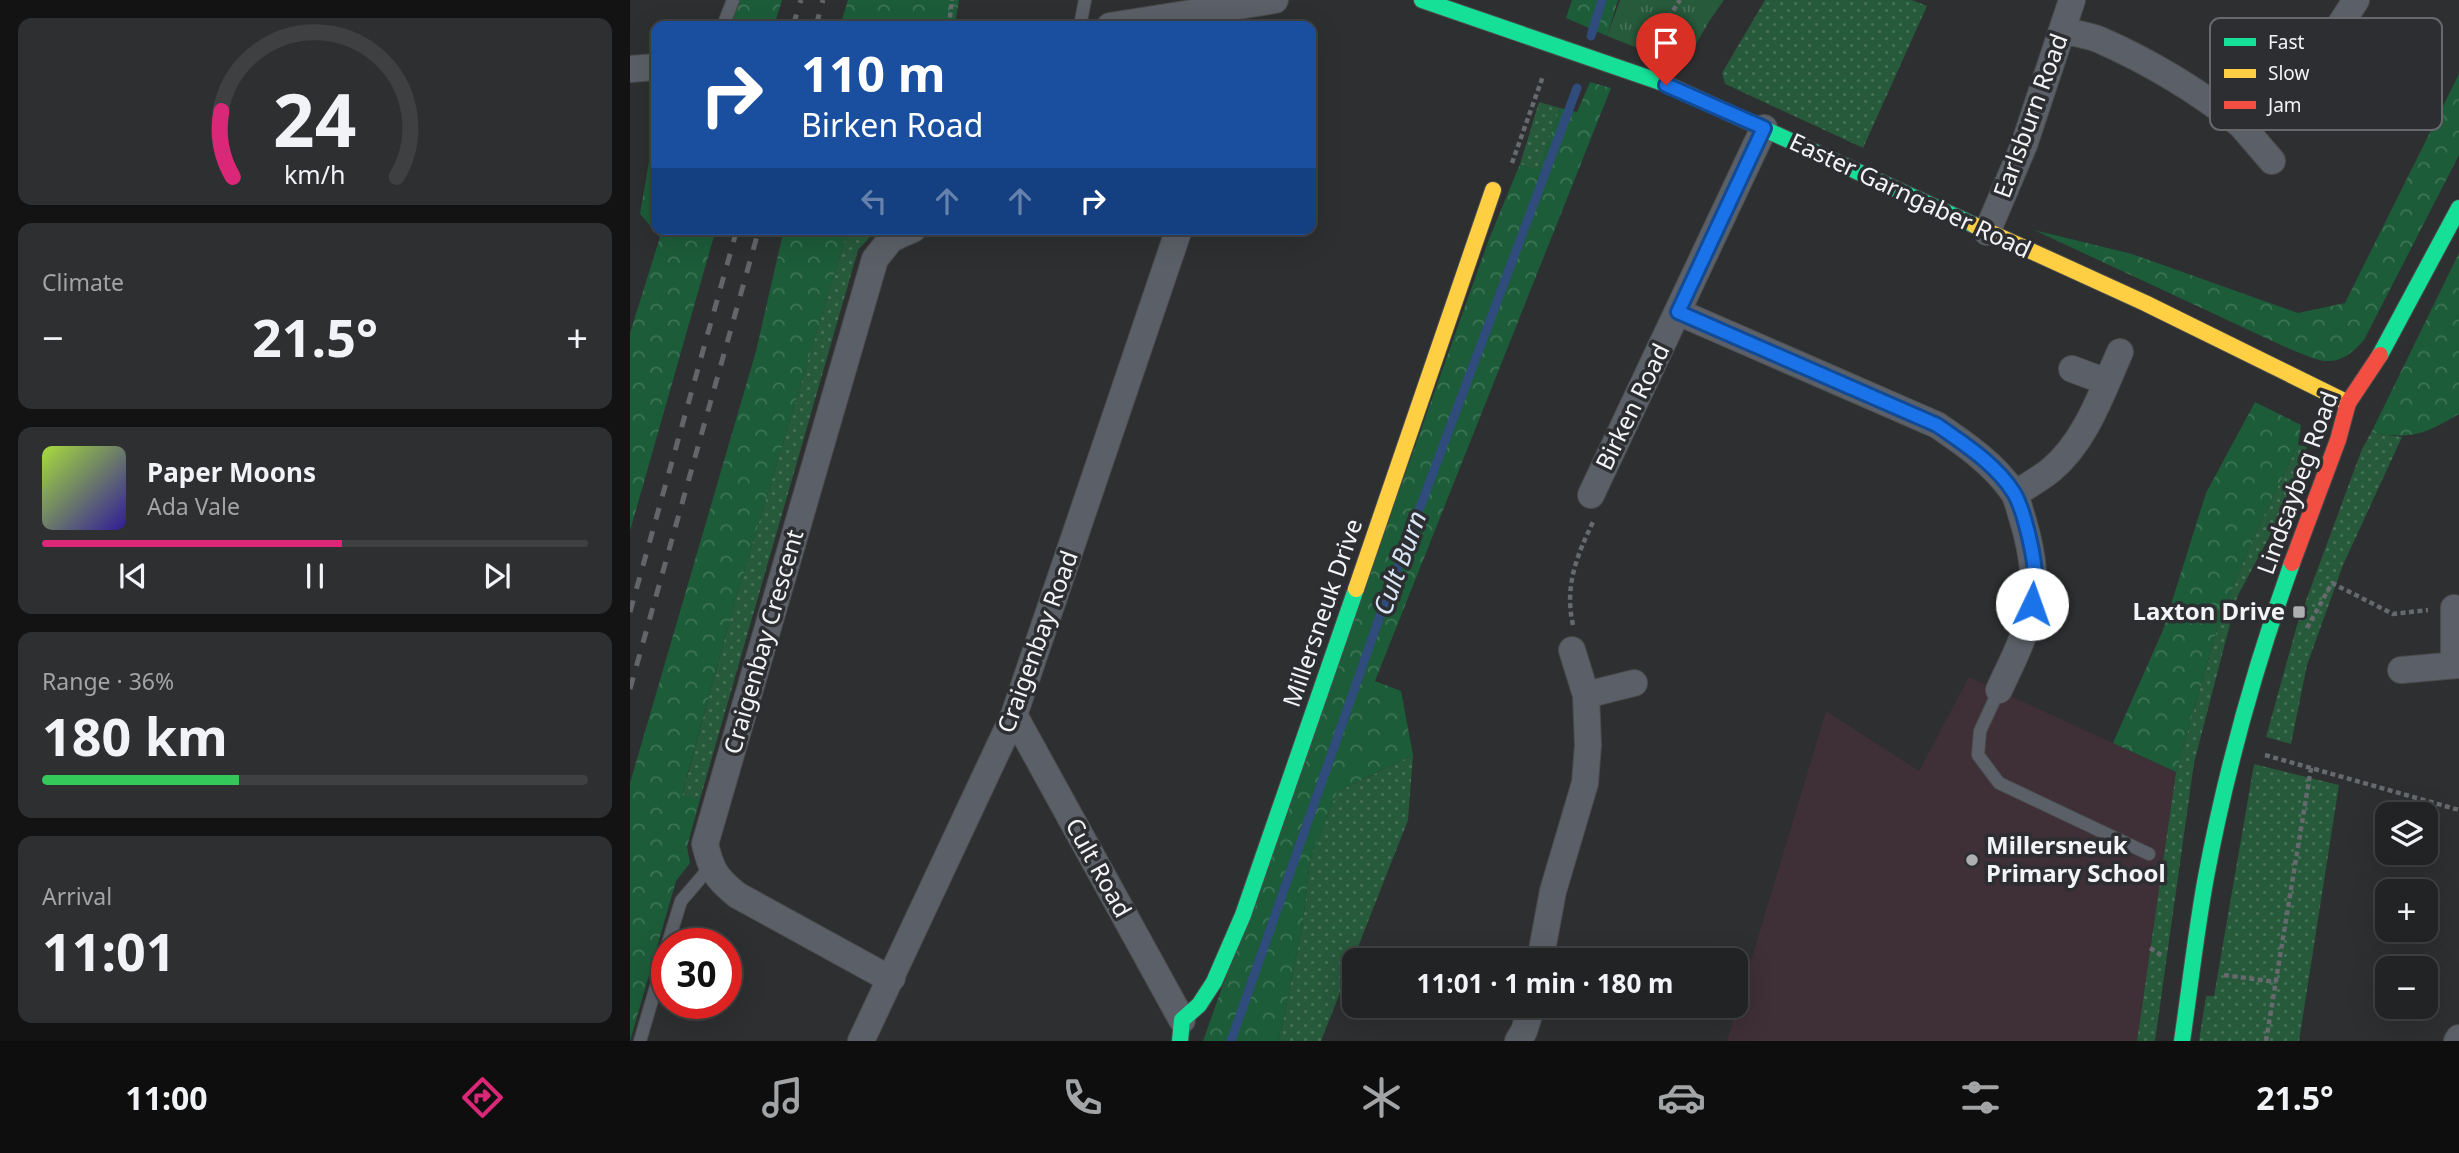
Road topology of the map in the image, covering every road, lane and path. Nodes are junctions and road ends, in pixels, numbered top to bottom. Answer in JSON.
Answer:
{"nodes":[{"id":1,"x":733,"y":0,"type":"edge"},
{"id":2,"x":952,"y":0,"type":"edge"},
{"id":3,"x":1085,"y":0,"type":"edge"},
{"id":4,"x":1275,"y":0,"type":"edge"},
{"id":5,"x":1422,"y":0,"type":"edge"},
{"id":6,"x":1680,"y":0,"type":"edge"},
{"id":7,"x":2072,"y":0,"type":"edge"},
{"id":8,"x":2356,"y":0,"type":"edge"},
{"id":9,"x":1452,"y":5,"type":"edge"},
{"id":10,"x":2345,"y":18,"type":"edge"},
{"id":11,"x":725,"y":21,"type":"edge"},
{"id":12,"x":950,"y":21,"type":"edge"},
{"id":13,"x":1081,"y":21,"type":"edge"},
{"id":14,"x":1142,"y":21,"type":"edge"},
{"id":15,"x":2062,"y":31,"type":"junction"},
{"id":16,"x":1554,"y":45,"type":"junction"},
{"id":17,"x":651,"y":67,"type":"edge"},
{"id":18,"x":630,"y":69,"type":"edge"},
{"id":19,"x":1632,"y":73,"type":"junction"},
{"id":20,"x":2210,"y":101,"type":"edge"},
{"id":21,"x":1764,"y":128,"type":"junction"},
{"id":22,"x":2245,"y":130,"type":"edge"},
{"id":23,"x":2272,"y":161,"type":"dead end"},
{"id":24,"x":1493,"y":190,"type":"joint"},
{"id":25,"x":2459,"y":208,"type":"edge"},
{"id":26,"x":1987,"y":232,"type":"junction"},
{"id":27,"x":900,"y":235,"type":"edge"},
{"id":28,"x":1177,"y":235,"type":"edge"},
{"id":29,"x":1678,"y":312,"type":"junction"},
{"id":30,"x":2120,"y":352,"type":"dead end"},
{"id":31,"x":2072,"y":369,"type":"dead end"},
{"id":32,"x":2106,"y":382,"type":"junction"},
{"id":33,"x":2348,"y":403,"type":"junction"},
{"id":34,"x":2015,"y":494,"type":"junction"},
{"id":35,"x":1591,"y":495,"type":"joint"},
{"id":36,"x":2454,"y":608,"type":"joint"},
{"id":37,"x":2301,"y":639,"type":"dead end"},
{"id":38,"x":1572,"y":650,"type":"joint"},
{"id":39,"x":2456,"y":665,"type":"edge"},
{"id":40,"x":2401,"y":670,"type":"dead end"},
{"id":41,"x":1634,"y":683,"type":"dead end"},
{"id":42,"x":1999,"y":690,"type":"joint"},
{"id":43,"x":1586,"y":695,"type":"junction"},
{"id":44,"x":1014,"y":715,"type":"junction"},
{"id":45,"x":2235,"y":746,"type":"junction"},
{"id":46,"x":2311,"y":768,"type":"junction"},
{"id":47,"x":2459,"y":810,"type":"edge"},
{"id":48,"x":2149,"y":854,"type":"dead end"},
{"id":49,"x":710,"y":866,"type":"junction"},
{"id":50,"x":673,"y":928,"type":"edge"},
{"id":51,"x":1542,"y":948,"type":"edge"},
{"id":52,"x":892,"y":978,"type":"junction"},
{"id":53,"x":651,"y":1008,"type":"edge"},
{"id":54,"x":1528,"y":1018,"type":"edge"},
{"id":55,"x":1181,"y":1031,"type":"edge"},
{"id":56,"x":642,"y":1041,"type":"edge"},
{"id":57,"x":861,"y":1041,"type":"edge"},
{"id":58,"x":1518,"y":1041,"type":"edge"},
{"id":59,"x":2182,"y":1041,"type":"edge"},
{"id":60,"x":2266,"y":1041,"type":"edge"}],
"edges":[{"from":1,"to":11,"type":"lane"},
{"from":2,"to":12,"type":"path"},
{"from":3,"to":13,"type":"lane"},
{"from":4,"to":14,"type":"street"},
{"from":5,"to":9,"type":"street","name":"Easter Garngaber Road"},
{"from":6,"to":19,"type":"path"},
{"from":7,"to":15,"type":"street","name":"Earlsburn Road"},
{"from":8,"to":10,"type":"street"},
{"from":9,"to":16,"type":"street","name":"Easter Garngaber Road"},
{"from":15,"to":20,"type":"street"},
{"from":15,"to":26,"type":"street","name":"Earlsburn Road"},
{"from":16,"to":19,"type":"street","name":"Easter Garngaber Road"},
{"from":16,"to":24,"type":"path"},
{"from":17,"to":18,"type":"street"},
{"from":19,"to":21,"type":"street","name":"Easter Garngaber Road"},
{"from":21,"to":26,"type":"street","name":"Easter Garngaber Road"},
{"from":21,"to":29,"type":"street","name":"Birken Road"},
{"from":22,"to":23,"type":"street"},
{"from":24,"to":55,"type":"street","name":"Millersneuk Drive"},
{"from":25,"to":33,"type":"street","name":"Lindsaybeg Road"},
{"from":26,"to":33,"type":"street","name":"Easter Garngaber Road"},
{"from":27,"to":49,"type":"street","name":"Craigenbay Crescent"},
{"from":28,"to":44,"type":"street","name":"Craigenbay Road"},
{"from":29,"to":34,"type":"street"},
{"from":29,"to":35,"type":"street","name":"Birken Road"},
{"from":30,"to":32,"type":"street"},
{"from":31,"to":32,"type":"street"},
{"from":32,"to":34,"type":"street"},
{"from":33,"to":45,"type":"street","name":"Lindsaybeg Road"},
{"from":34,"to":42,"type":"street"},
{"from":35,"to":38,"type":"path"},
{"from":36,"to":37,"type":"path"},
{"from":36,"to":39,"type":"street"},
{"from":38,"to":43,"type":"street"},
{"from":39,"to":40,"type":"street"},
{"from":41,"to":43,"type":"street"},
{"from":42,"to":48,"type":"lane"},
{"from":43,"to":51,"type":"street"},
{"from":44,"to":52,"type":"street","name":"Craigenbay Road"},
{"from":44,"to":55,"type":"street","name":"Cult Road"},
{"from":45,"to":46,"type":"path"},
{"from":45,"to":59,"type":"street","name":"Lindsaybeg Road"},
{"from":46,"to":47,"type":"path"},
{"from":46,"to":60,"type":"path"},
{"from":49,"to":50,"type":"lane"},
{"from":49,"to":52,"type":"street"},
{"from":52,"to":57,"type":"street","name":"Craigenbay Road"},
{"from":53,"to":56,"type":"lane"},
{"from":54,"to":58,"type":"street"}]}
